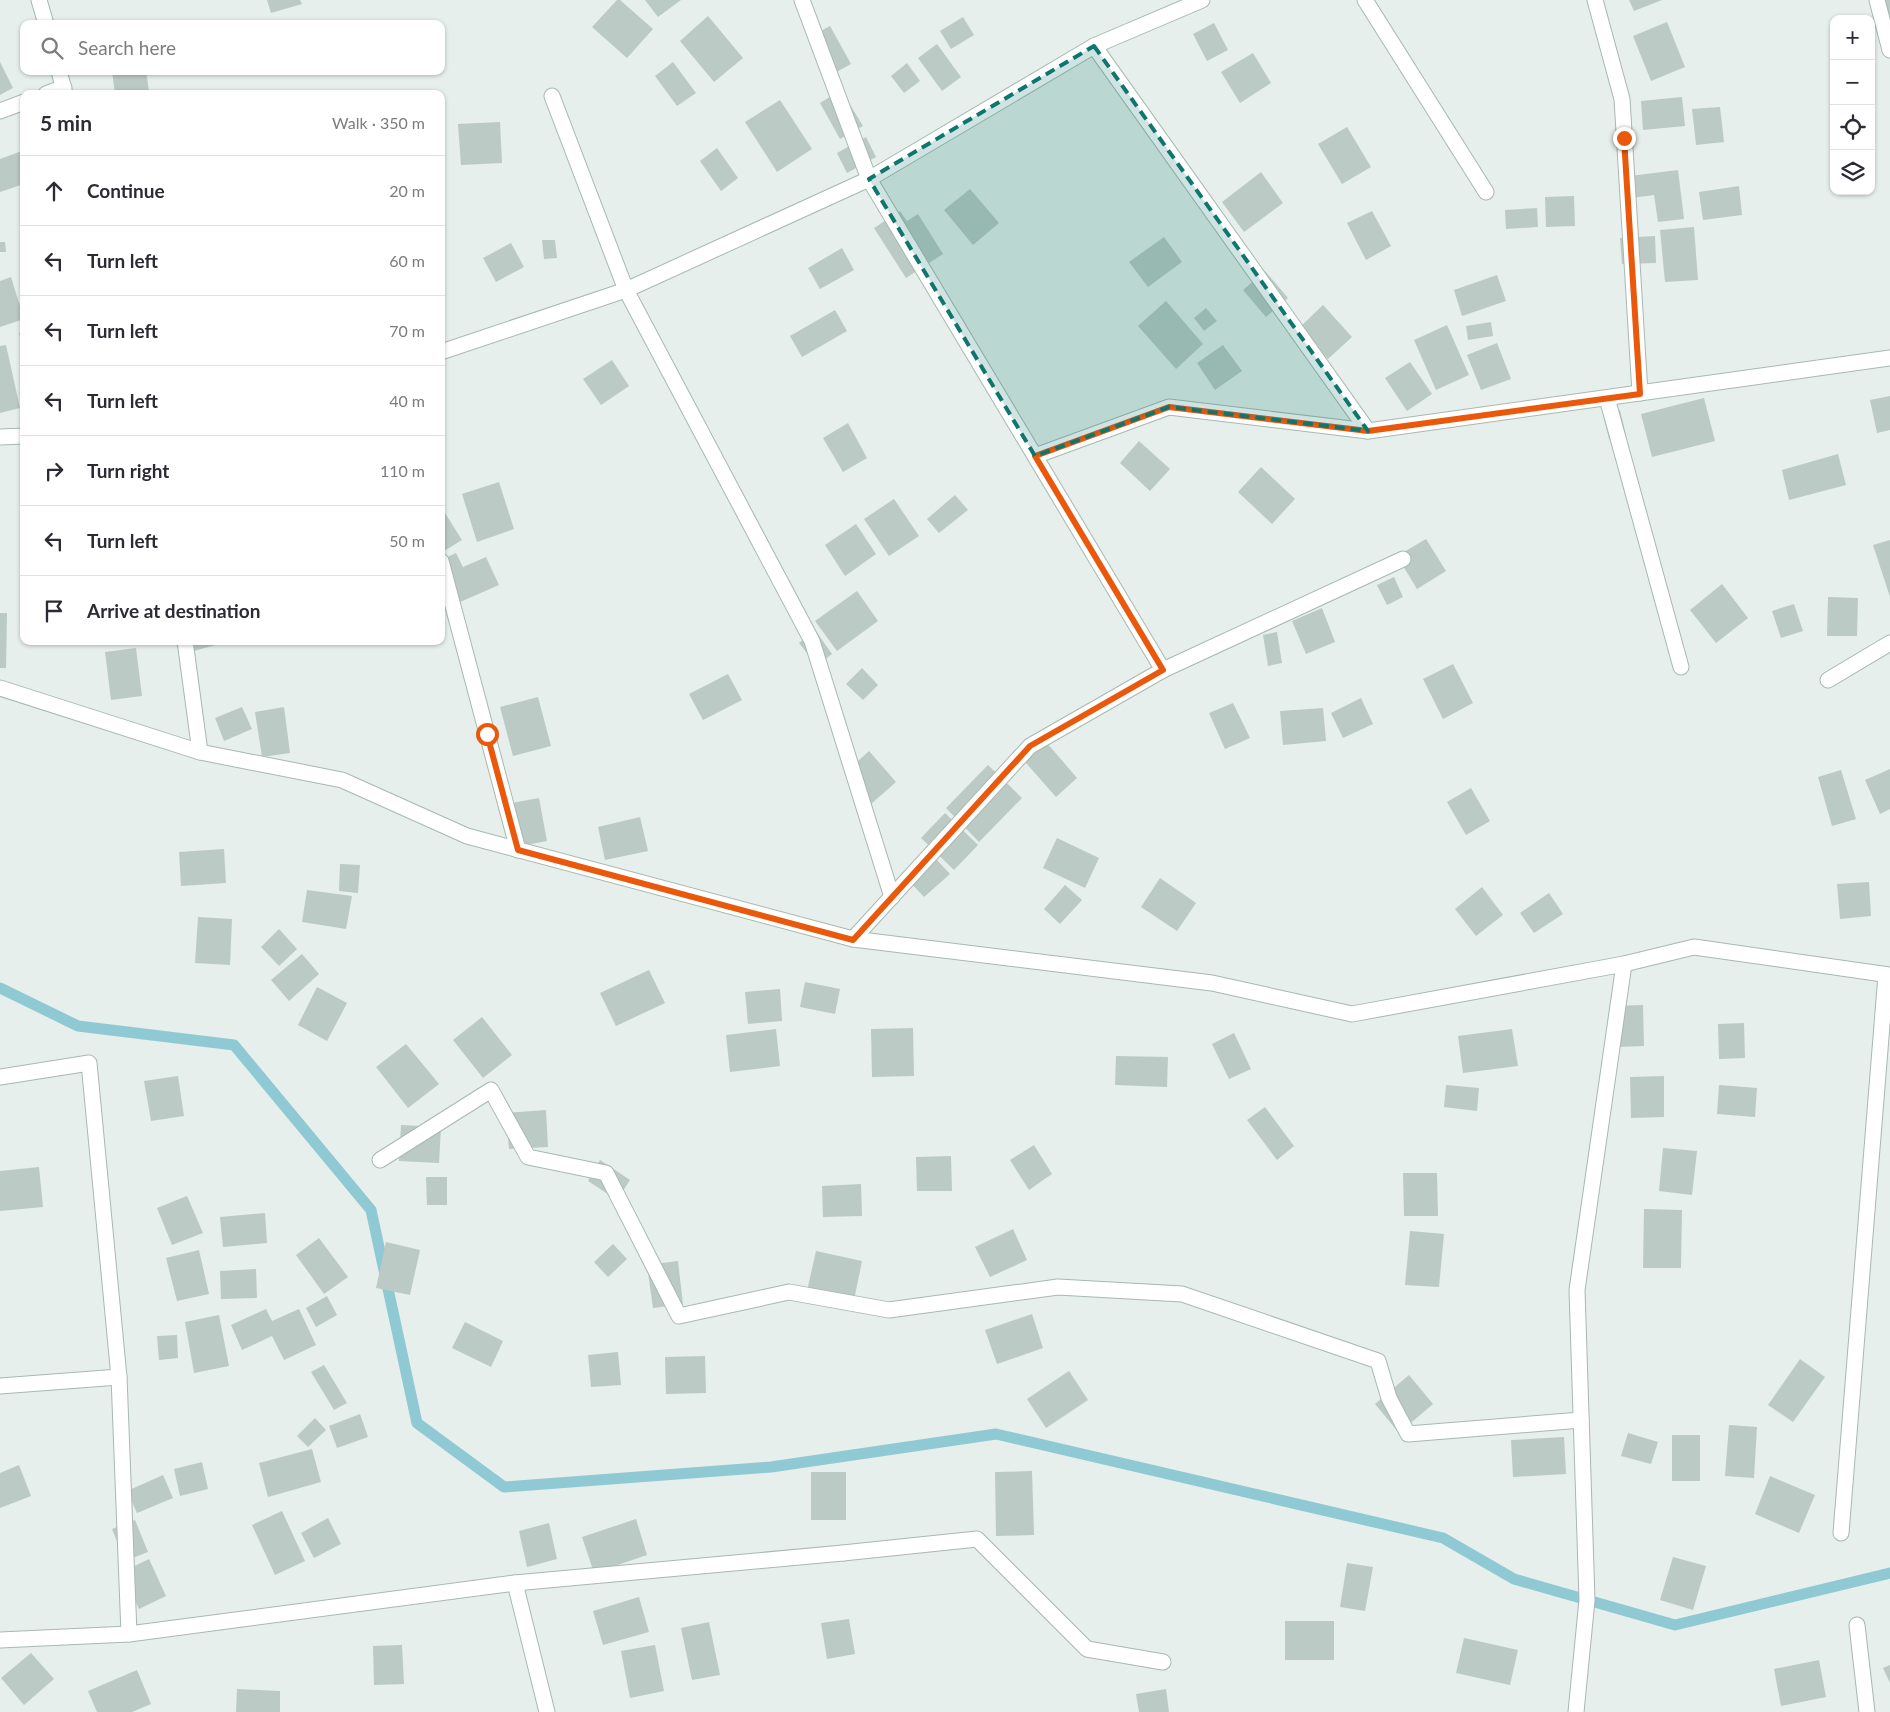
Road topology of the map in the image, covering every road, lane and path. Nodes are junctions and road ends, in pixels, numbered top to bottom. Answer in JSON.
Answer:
{"nodes":[{"id":1,"x":40,"y":0,"type":"edge"},
{"id":2,"x":802,"y":0,"type":"edge"},
{"id":3,"x":1202,"y":0,"type":"edge"},
{"id":4,"x":1365,"y":0,"type":"edge"},
{"id":5,"x":1595,"y":0,"type":"edge"},
{"id":6,"x":1877,"y":0,"type":"edge"},
{"id":7,"x":45,"y":20,"type":"edge"},
{"id":8,"x":1094,"y":46,"type":"junction"},
{"id":9,"x":1890,"y":50,"type":"edge"},
{"id":10,"x":60,"y":75,"type":"edge"},
{"id":11,"x":64,"y":90,"type":"edge"},
{"id":12,"x":552,"y":96,"type":"dead end"},
{"id":13,"x":20,"y":104,"type":"edge"},
{"id":14,"x":0,"y":111,"type":"edge"},
{"id":15,"x":869,"y":179,"type":"junction"},
{"id":16,"x":1486,"y":192,"type":"dead end"},
{"id":17,"x":626,"y":290,"type":"junction"},
{"id":18,"x":445,"y":351,"type":"edge"},
{"id":19,"x":1890,"y":358,"type":"edge"},
{"id":20,"x":1640,"y":394,"type":"junction"},
{"id":21,"x":1607,"y":398,"type":"junction"},
{"id":22,"x":1368,"y":431,"type":"junction"},
{"id":23,"x":20,"y":436,"type":"edge"},
{"id":24,"x":0,"y":437,"type":"edge"},
{"id":25,"x":1035,"y":456,"type":"junction"},
{"id":26,"x":1403,"y":559,"type":"dead end"},
{"id":27,"x":445,"y":576,"type":"edge"},
{"id":28,"x":1890,"y":643,"type":"edge"},
{"id":29,"x":186,"y":645,"type":"edge"},
{"id":30,"x":1681,"y":667,"type":"dead end"},
{"id":31,"x":1163,"y":670,"type":"junction"},
{"id":32,"x":1828,"y":680,"type":"dead end"},
{"id":33,"x":0,"y":688,"type":"edge"},
{"id":34,"x":200,"y":752,"type":"junction"},
{"id":35,"x":518,"y":850,"type":"junction"},
{"id":36,"x":892,"y":897,"type":"junction"},
{"id":37,"x":853,"y":940,"type":"junction"},
{"id":38,"x":1624,"y":964,"type":"junction"},
{"id":39,"x":1888,"y":975,"type":"edge"},
{"id":40,"x":0,"y":1077,"type":"edge"},
{"id":41,"x":380,"y":1160,"type":"dead end"},
{"id":42,"x":119,"y":1377,"type":"junction"},
{"id":43,"x":0,"y":1386,"type":"edge"},
{"id":44,"x":1581,"y":1420,"type":"junction"},
{"id":45,"x":1841,"y":1533,"type":"dead end"},
{"id":46,"x":515,"y":1582,"type":"junction"},
{"id":47,"x":1857,"y":1625,"type":"dead end"},
{"id":48,"x":130,"y":1634,"type":"junction"},
{"id":49,"x":0,"y":1640,"type":"edge"},
{"id":50,"x":1163,"y":1662,"type":"dead end"},
{"id":51,"x":547,"y":1712,"type":"edge"},
{"id":52,"x":1576,"y":1712,"type":"edge"},
{"id":53,"x":1867,"y":1712,"type":"edge"}],
"edges":[{"from":1,"to":7,"type":"street"},
{"from":2,"to":15,"type":"street"},
{"from":3,"to":8,"type":"street"},
{"from":4,"to":16,"type":"street"},
{"from":5,"to":20,"type":"street"},
{"from":6,"to":9,"type":"street"},
{"from":8,"to":15,"type":"street"},
{"from":8,"to":22,"type":"street"},
{"from":10,"to":11,"type":"street"},
{"from":12,"to":17,"type":"street"},
{"from":13,"to":14,"type":"street"},
{"from":15,"to":17,"type":"street"},
{"from":15,"to":25,"type":"street"},
{"from":17,"to":18,"type":"street"},
{"from":17,"to":36,"type":"street"},
{"from":19,"to":20,"type":"street"},
{"from":20,"to":21,"type":"street"},
{"from":21,"to":22,"type":"street"},
{"from":21,"to":30,"type":"street"},
{"from":22,"to":25,"type":"street"},
{"from":23,"to":24,"type":"street"},
{"from":25,"to":31,"type":"street"},
{"from":26,"to":31,"type":"street"},
{"from":27,"to":35,"type":"street"},
{"from":28,"to":32,"type":"street"},
{"from":29,"to":34,"type":"street"},
{"from":31,"to":36,"type":"street"},
{"from":33,"to":34,"type":"street"},
{"from":34,"to":35,"type":"street"},
{"from":35,"to":37,"type":"street"},
{"from":36,"to":37,"type":"street"},
{"from":37,"to":38,"type":"street"},
{"from":38,"to":39,"type":"street"},
{"from":38,"to":44,"type":"street"},
{"from":39,"to":45,"type":"street"},
{"from":40,"to":42,"type":"street"},
{"from":41,"to":44,"type":"street"},
{"from":42,"to":43,"type":"street"},
{"from":42,"to":48,"type":"street"},
{"from":44,"to":52,"type":"street"},
{"from":46,"to":48,"type":"street"},
{"from":46,"to":50,"type":"street"},
{"from":46,"to":51,"type":"street"},
{"from":47,"to":53,"type":"street"},
{"from":48,"to":49,"type":"street"}]}
